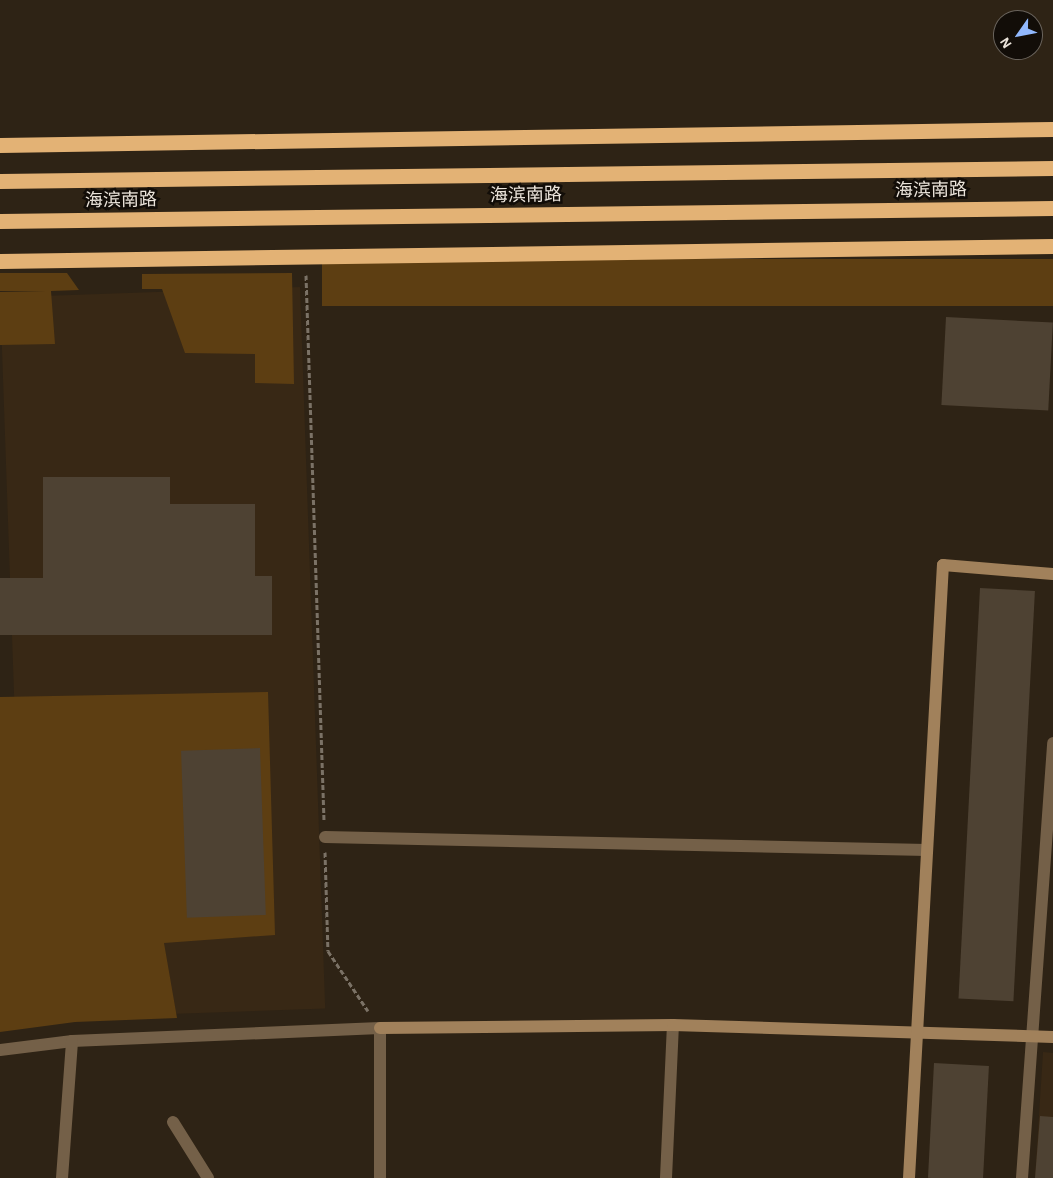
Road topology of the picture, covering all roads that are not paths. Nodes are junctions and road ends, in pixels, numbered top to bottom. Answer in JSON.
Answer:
{"nodes":[{"id":1,"x":1053,"y":129,"type":"edge"},
{"id":2,"x":0,"y":145,"type":"edge"},
{"id":3,"x":1053,"y":168,"type":"edge"},
{"id":4,"x":0,"y":181,"type":"edge"},
{"id":5,"x":1053,"y":208,"type":"edge"},
{"id":6,"x":0,"y":221,"type":"edge"},
{"id":7,"x":1053,"y":246,"type":"edge"},
{"id":8,"x":0,"y":261,"type":"edge"},
{"id":9,"x":1053,"y":574,"type":"edge"},
{"id":10,"x":1053,"y":743,"type":"edge"},
{"id":11,"x":325,"y":837,"type":"road end"},
{"id":12,"x":927,"y":850,"type":"junction"},
{"id":13,"x":673,"y":1025,"type":"junction"},
{"id":14,"x":380,"y":1028,"type":"junction"},
{"id":15,"x":917,"y":1033,"type":"junction"},
{"id":16,"x":1032,"y":1037,"type":"junction"},
{"id":17,"x":1053,"y":1037,"type":"edge"},
{"id":18,"x":72,"y":1041,"type":"junction"},
{"id":19,"x":0,"y":1050,"type":"edge"},
{"id":20,"x":172,"y":1122,"type":"dead end"},
{"id":21,"x":62,"y":1178,"type":"edge"},
{"id":22,"x":208,"y":1178,"type":"edge"},
{"id":23,"x":380,"y":1178,"type":"edge"},
{"id":24,"x":666,"y":1178,"type":"edge"},
{"id":25,"x":909,"y":1178,"type":"edge"},
{"id":26,"x":1022,"y":1178,"type":"edge"}],
"edges":[{"from":1,"to":2,"type":"highway"},
{"from":3,"to":4,"type":"highway","name":"海滨南路"},
{"from":5,"to":6,"type":"highway","name":"海滨南路"},
{"from":7,"to":8,"type":"highway"},
{"from":9,"to":12,"type":"street"},
{"from":10,"to":16,"type":"street"},
{"from":11,"to":12,"type":"street"},
{"from":12,"to":15,"type":"street"},
{"from":13,"to":14,"type":"street"},
{"from":13,"to":15,"type":"street"},
{"from":13,"to":24,"type":"street"},
{"from":14,"to":18,"type":"street"},
{"from":14,"to":23,"type":"street"},
{"from":15,"to":16,"type":"street"},
{"from":15,"to":25,"type":"street"},
{"from":16,"to":17,"type":"street"},
{"from":16,"to":26,"type":"street"},
{"from":18,"to":19,"type":"street"},
{"from":18,"to":21,"type":"street"},
{"from":20,"to":22,"type":"street"}]}
